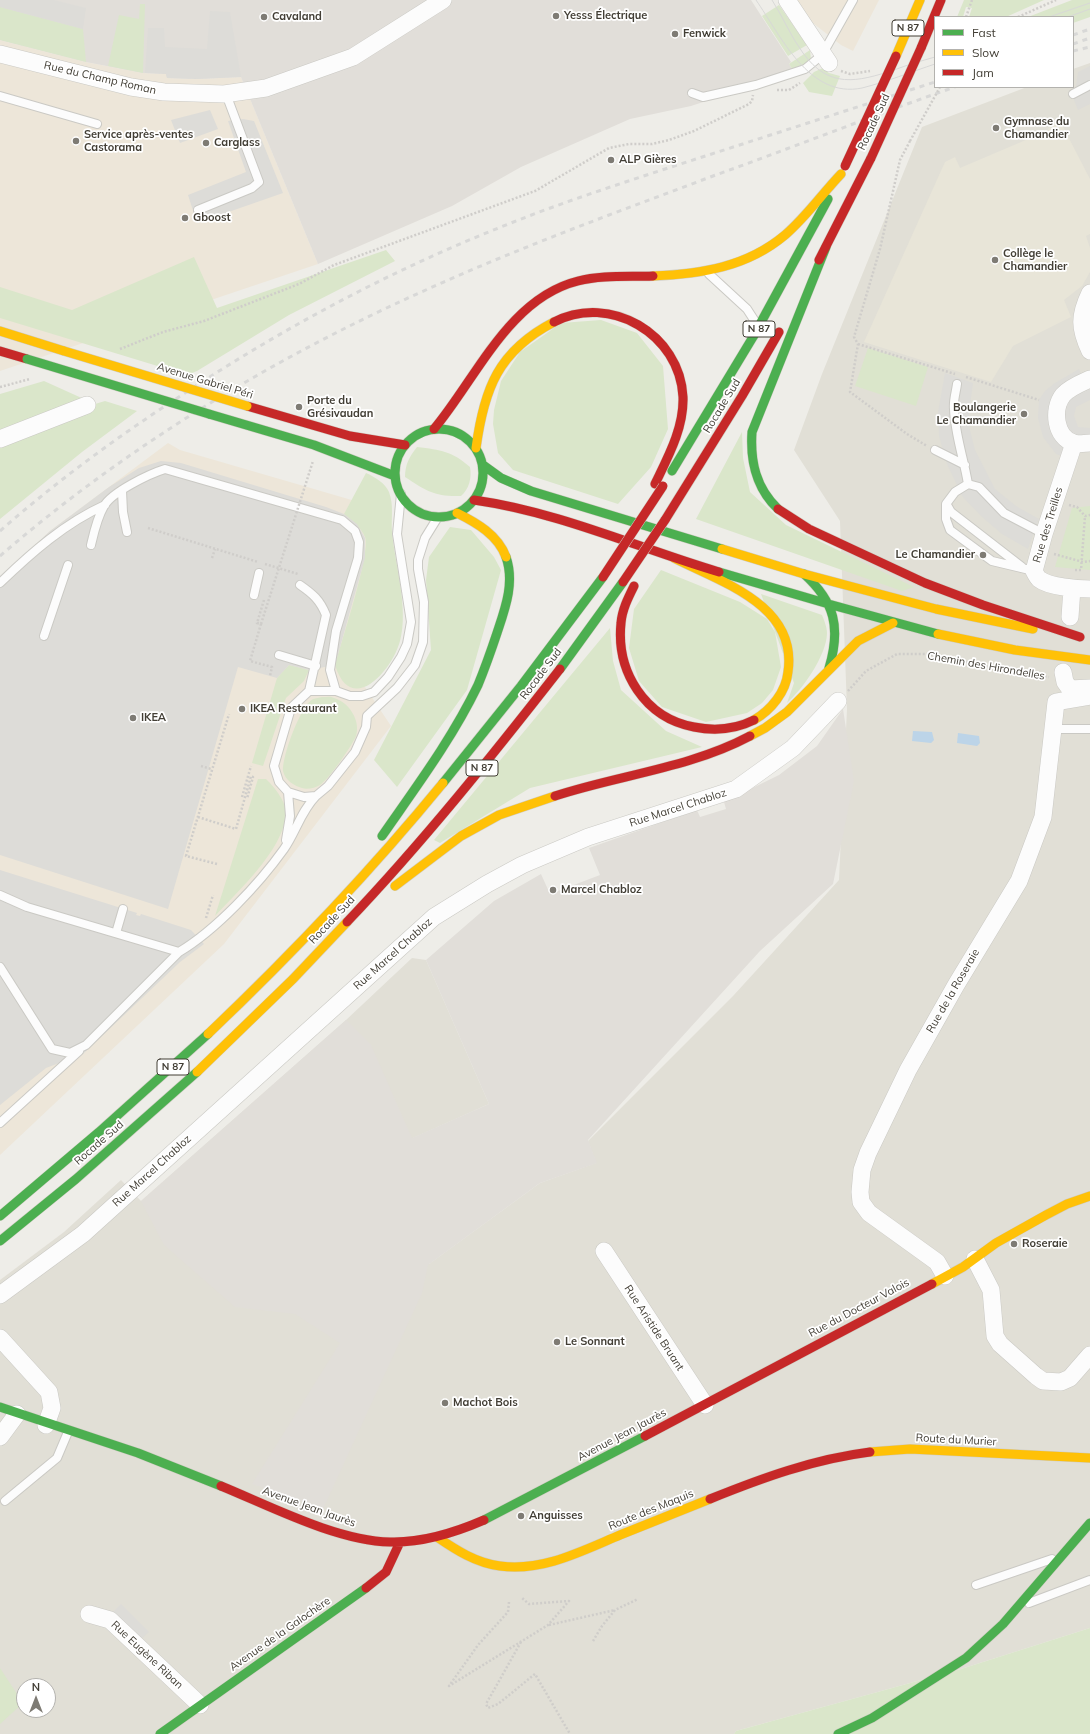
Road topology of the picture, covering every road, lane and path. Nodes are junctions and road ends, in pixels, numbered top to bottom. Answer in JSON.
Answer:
{"nodes":[{"id":1,"x":443,"y":0,"type":"edge"},
{"id":2,"x":787,"y":0,"type":"edge"},
{"id":3,"x":854,"y":0,"type":"edge"},
{"id":4,"x":920,"y":0,"type":"edge"},
{"id":5,"x":941,"y":0,"type":"edge"},
{"id":6,"x":972,"y":0,"type":"edge"},
{"id":7,"x":1056,"y":0,"type":"edge"},
{"id":8,"x":1046,"y":2,"type":"edge"},
{"id":9,"x":934,"y":16,"type":"edge"},
{"id":10,"x":966,"y":16,"type":"edge"},
{"id":11,"x":1020,"y":16,"type":"edge"},
{"id":12,"x":934,"y":17,"type":"edge"},
{"id":13,"x":0,"y":54,"type":"edge"},
{"id":14,"x":826,"y":59,"type":"junction"},
{"id":15,"x":867,"y":72,"type":"dead end"},
{"id":16,"x":1090,"y":85,"type":"edge"},
{"id":17,"x":939,"y":88,"type":"edge"},
{"id":18,"x":755,"y":89,"type":"junction"},
{"id":19,"x":692,"y":93,"type":"dead end"},
{"id":20,"x":226,"y":94,"type":"junction"},
{"id":21,"x":1073,"y":94,"type":"dead end"},
{"id":22,"x":0,"y":96,"type":"edge"},
{"id":23,"x":97,"y":124,"type":"dead end"},
{"id":24,"x":843,"y":170,"type":"junction"},
{"id":25,"x":198,"y":210,"type":"dead end"},
{"id":26,"x":826,"y":247,"type":"junction"},
{"id":27,"x":707,"y":272,"type":"junction"},
{"id":28,"x":1090,"y":293,"type":"edge"},
{"id":29,"x":759,"y":329,"type":"junction"},
{"id":30,"x":0,"y":331,"type":"edge"},
{"id":31,"x":858,"y":344,"type":"junction"},
{"id":32,"x":117,"y":350,"type":"dead end"},
{"id":33,"x":0,"y":351,"type":"edge"},
{"id":34,"x":1090,"y":351,"type":"edge"},
{"id":35,"x":32,"y":379,"type":"dead end"},
{"id":36,"x":1090,"y":379,"type":"edge"},
{"id":37,"x":957,"y":384,"type":"dead end"},
{"id":38,"x":0,"y":387,"type":"edge"},
{"id":39,"x":1039,"y":400,"type":"dead end"},
{"id":40,"x":87,"y":405,"type":"dead end"},
{"id":41,"x":434,"y":429,"type":"junction"},
{"id":42,"x":0,"y":439,"type":"edge"},
{"id":43,"x":1082,"y":443,"type":"edge"},
{"id":44,"x":405,"y":445,"type":"junction"},
{"id":45,"x":476,"y":448,"type":"junction"},
{"id":46,"x":935,"y":450,"type":"joint"},
{"id":47,"x":313,"y":461,"type":"dead end"},
{"id":48,"x":483,"y":465,"type":"junction"},
{"id":49,"x":965,"y":465,"type":"junction"},
{"id":50,"x":395,"y":476,"type":"junction"},
{"id":51,"x":968,"y":484,"type":"junction"},
{"id":52,"x":659,"y":485,"type":"junction"},
{"id":53,"x":122,"y":491,"type":"junction"},
{"id":54,"x":400,"y":494,"type":"junction"},
{"id":55,"x":474,"y":500,"type":"junction"},
{"id":56,"x":1055,"y":501,"type":"junction"},
{"id":57,"x":946,"y":504,"type":"junction"},
{"id":58,"x":104,"y":505,"type":"junction"},
{"id":59,"x":457,"y":513,"type":"junction"},
{"id":60,"x":1090,"y":515,"type":"edge"},
{"id":61,"x":1085,"y":516,"type":"junction"},
{"id":62,"x":438,"y":517,"type":"junction"},
{"id":63,"x":665,"y":520,"type":"junction"},
{"id":64,"x":148,"y":528,"type":"dead end"},
{"id":65,"x":127,"y":532,"type":"dead end"},
{"id":66,"x":1042,"y":542,"type":"junction"},
{"id":67,"x":91,"y":545,"type":"dead end"},
{"id":68,"x":216,"y":549,"type":"junction"},
{"id":69,"x":212,"y":558,"type":"dead end"},
{"id":70,"x":674,"y":558,"type":"junction"},
{"id":71,"x":1083,"y":562,"type":"junction"},
{"id":72,"x":1090,"y":562,"type":"edge"},
{"id":73,"x":68,"y":565,"type":"dead end"},
{"id":74,"x":1028,"y":569,"type":"junction"},
{"id":75,"x":1075,"y":570,"type":"dead end"},
{"id":76,"x":259,"y":574,"type":"dead end"},
{"id":77,"x":804,"y":574,"type":"junction"},
{"id":78,"x":303,"y":576,"type":"dead end"},
{"id":79,"x":0,"y":583,"type":"edge"},
{"id":80,"x":300,"y":585,"type":"dead end"},
{"id":81,"x":1072,"y":588,"type":"junction"},
{"id":82,"x":1090,"y":589,"type":"edge"},
{"id":83,"x":254,"y":595,"type":"dead end"},
{"id":84,"x":264,"y":601,"type":"dead end"},
{"id":85,"x":830,"y":604,"type":"junction"},
{"id":86,"x":1070,"y":617,"type":"dead end"},
{"id":87,"x":893,"y":623,"type":"junction"},
{"id":88,"x":262,"y":624,"type":"junction"},
{"id":89,"x":336,"y":631,"type":"junction"},
{"id":90,"x":44,"y":636,"type":"dead end"},
{"id":91,"x":1080,"y":637,"type":"junction"},
{"id":92,"x":1090,"y":638,"type":"edge"},
{"id":93,"x":280,"y":655,"type":"dead end"},
{"id":94,"x":318,"y":655,"type":"junction"},
{"id":95,"x":1090,"y":660,"type":"edge"},
{"id":96,"x":1090,"y":665,"type":"edge"},
{"id":97,"x":316,"y":666,"type":"junction"},
{"id":98,"x":1061,"y":669,"type":"junction"},
{"id":99,"x":829,"y":670,"type":"junction"},
{"id":100,"x":270,"y":676,"type":"dead end"},
{"id":101,"x":1090,"y":688,"type":"edge"},
{"id":102,"x":336,"y":690,"type":"junction"},
{"id":103,"x":309,"y":691,"type":"junction"},
{"id":104,"x":1090,"y":696,"type":"edge"},
{"id":105,"x":838,"y":702,"type":"joint"},
{"id":106,"x":229,"y":714,"type":"dead end"},
{"id":107,"x":1053,"y":729,"type":"junction"},
{"id":108,"x":1090,"y":729,"type":"edge"},
{"id":109,"x":202,"y":766,"type":"dead end"},
{"id":110,"x":251,"y":766,"type":"dead end"},
{"id":111,"x":211,"y":769,"type":"junction"},
{"id":112,"x":288,"y":792,"type":"junction"},
{"id":113,"x":316,"y":796,"type":"junction"},
{"id":114,"x":242,"y":797,"type":"dead end"},
{"id":115,"x":247,"y":799,"type":"dead end"},
{"id":116,"x":198,"y":817,"type":"junction"},
{"id":117,"x":284,"y":848,"type":"junction"},
{"id":118,"x":217,"y":864,"type":"dead end"},
{"id":119,"x":0,"y":895,"type":"edge"},
{"id":120,"x":213,"y":895,"type":"dead end"},
{"id":121,"x":336,"y":906,"type":"junction"},
{"id":122,"x":123,"y":908,"type":"dead end"},
{"id":123,"x":207,"y":916,"type":"dead end"},
{"id":124,"x":116,"y":933,"type":"junction"},
{"id":125,"x":329,"y":942,"type":"junction"},
{"id":126,"x":179,"y":952,"type":"junction"},
{"id":127,"x":0,"y":967,"type":"edge"},
{"id":128,"x":86,"y":1045,"type":"junction"},
{"id":129,"x":0,"y":1123,"type":"edge"},
{"id":130,"x":1089,"y":1196,"type":"edge"},
{"id":131,"x":1070,"y":1214,"type":"dead end"},
{"id":132,"x":0,"y":1216,"type":"edge"},
{"id":133,"x":0,"y":1241,"type":"edge"},
{"id":134,"x":1014,"y":1244,"type":"dead end"},
{"id":135,"x":604,"y":1251,"type":"dead end"},
{"id":136,"x":975,"y":1259,"type":"junction"},
{"id":137,"x":945,"y":1276,"type":"junction"},
{"id":138,"x":0,"y":1295,"type":"edge"},
{"id":139,"x":0,"y":1338,"type":"edge"},
{"id":140,"x":1090,"y":1356,"type":"edge"},
{"id":141,"x":754,"y":1377,"type":"joint"},
{"id":142,"x":705,"y":1405,"type":"junction"},
{"id":143,"x":0,"y":1407,"type":"edge"},
{"id":144,"x":18,"y":1414,"type":"junction"},
{"id":145,"x":46,"y":1424,"type":"junction"},
{"id":146,"x":69,"y":1432,"type":"junction"},
{"id":147,"x":0,"y":1437,"type":"edge"},
{"id":148,"x":1090,"y":1458,"type":"edge"},
{"id":149,"x":822,"y":1459,"type":"joint"},
{"id":150,"x":5,"y":1502,"type":"dead end"},
{"id":151,"x":1090,"y":1523,"type":"edge"},
{"id":152,"x":437,"y":1537,"type":"junction"},
{"id":153,"x":359,"y":1538,"type":"junction"},
{"id":154,"x":400,"y":1542,"type":"junction"},
{"id":155,"x":371,"y":1550,"type":"dead end"},
{"id":156,"x":479,"y":1551,"type":"dead end"},
{"id":157,"x":1060,"y":1556,"type":"junction"},
{"id":158,"x":486,"y":1563,"type":"junction"},
{"id":159,"x":377,"y":1567,"type":"dead end"},
{"id":160,"x":1090,"y":1580,"type":"edge"},
{"id":161,"x":374,"y":1583,"type":"junction"},
{"id":162,"x":976,"y":1585,"type":"dead end"},
{"id":163,"x":522,"y":1598,"type":"dead end"},
{"id":164,"x":638,"y":1599,"type":"dead end"},
{"id":165,"x":509,"y":1602,"type":"dead end"},
{"id":166,"x":1019,"y":1606,"type":"junction"},
{"id":167,"x":614,"y":1610,"type":"junction"},
{"id":168,"x":89,"y":1614,"type":"dead end"},
{"id":169,"x":548,"y":1625,"type":"junction"},
{"id":170,"x":593,"y":1641,"type":"dead end"},
{"id":171,"x":521,"y":1642,"type":"junction"},
{"id":172,"x":200,"y":1705,"type":"junction"},
{"id":173,"x":160,"y":1734,"type":"edge"},
{"id":174,"x":570,"y":1734,"type":"edge"},
{"id":175,"x":838,"y":1734,"type":"edge"}],
"edges":[{"from":1,"to":20,"type":"street","name":"Rue du Champ Roman"},
{"from":2,"to":14,"type":"street"},
{"from":3,"to":14,"type":"lane"},
{"from":4,"to":24,"type":"main road","name":"Rocade Sud","number":"N 87","bridge":true},
{"from":5,"to":9,"type":"main road","name":"Rocade Sud","number":"N 87","bridge":true},
{"from":6,"to":10,"type":"path"},
{"from":7,"to":8,"type":"path"},
{"from":8,"to":11,"type":"path"},
{"from":12,"to":26,"type":"main road","name":"Rocade Sud","number":"N 87","bridge":true},
{"from":13,"to":20,"type":"street","name":"Rue du Champ Roman"},
{"from":14,"to":15,"type":"path"},
{"from":14,"to":18,"type":"lane"},
{"from":16,"to":21,"type":"lane"},
{"from":17,"to":31,"type":"path","bridge":true},
{"from":18,"to":19,"type":"lane"},
{"from":18,"to":32,"type":"path"},
{"from":20,"to":25,"type":"lane"},
{"from":22,"to":23,"type":"lane"},
{"from":24,"to":27,"type":"main road"},
{"from":24,"to":29,"type":"main road","name":"Rocade Sud","number":"N 87"},
{"from":26,"to":63,"type":"main road","name":"Rocade Sud","number":"N 87"},
{"from":26,"to":91,"type":"main road"},
{"from":27,"to":29,"type":"lane"},
{"from":27,"to":41,"type":"main road"},
{"from":28,"to":34,"type":"street"},
{"from":29,"to":52,"type":"main road","name":"Rocade Sud","number":"N 87"},
{"from":30,"to":44,"type":"main road","name":"Avenue Gabriel Péri","bridge":true},
{"from":31,"to":39,"type":"path"},
{"from":31,"to":46,"type":"path"},
{"from":33,"to":50,"type":"main road","bridge":true},
{"from":35,"to":38,"type":"path"},
{"from":36,"to":43,"type":"street"},
{"from":37,"to":49,"type":"lane"},
{"from":40,"to":42,"type":"street"},
{"from":41,"to":44,"type":"main road"},
{"from":41,"to":45,"type":"main road"},
{"from":43,"to":56,"type":"street","name":"Rue des Treilles"},
{"from":44,"to":50,"type":"main road"},
{"from":45,"to":48,"type":"main road"},
{"from":45,"to":52,"type":"main road"},
{"from":46,"to":49,"type":"lane"},
{"from":47,"to":88,"type":"path","bridge":true},
{"from":48,"to":55,"type":"main road"},
{"from":48,"to":77,"type":"main road"},
{"from":49,"to":51,"type":"lane"},
{"from":50,"to":54,"type":"main road"},
{"from":51,"to":57,"type":"lane"},
{"from":51,"to":66,"type":"lane"},
{"from":52,"to":121,"type":"main road","name":"Rocade Sud","number":"N 87","bridge":true},
{"from":53,"to":58,"type":"lane"},
{"from":53,"to":65,"type":"lane"},
{"from":53,"to":89,"type":"lane"},
{"from":54,"to":62,"type":"main road"},
{"from":54,"to":102,"type":"lane"},
{"from":55,"to":59,"type":"main road"},
{"from":55,"to":70,"type":"main road"},
{"from":56,"to":61,"type":"path"},
{"from":56,"to":66,"type":"street","name":"Rue des Treilles"},
{"from":57,"to":74,"type":"lane"},
{"from":57,"to":74,"type":"lane"},
{"from":58,"to":67,"type":"lane"},
{"from":58,"to":79,"type":"lane"},
{"from":59,"to":62,"type":"main road"},
{"from":59,"to":121,"type":"main road"},
{"from":60,"to":61,"type":"path"},
{"from":61,"to":71,"type":"path"},
{"from":62,"to":113,"type":"lane"},
{"from":63,"to":70,"type":"main road","bridge":true},
{"from":63,"to":125,"type":"main road","name":"Rocade Sud","number":"N 87","bridge":true},
{"from":64,"to":68,"type":"path"},
{"from":66,"to":71,"type":"path"},
{"from":66,"to":74,"type":"street","name":"Rue des Treilles"},
{"from":68,"to":69,"type":"path"},
{"from":68,"to":78,"type":"path"},
{"from":70,"to":85,"type":"main road"},
{"from":71,"to":72,"type":"path"},
{"from":71,"to":75,"type":"path"},
{"from":73,"to":90,"type":"lane"},
{"from":74,"to":81,"type":"street","name":"Rue des Treilles"},
{"from":76,"to":83,"type":"lane"},
{"from":77,"to":85,"type":"main road"},
{"from":77,"to":91,"type":"main road"},
{"from":80,"to":94,"type":"lane"},
{"from":81,"to":82,"type":"street","name":"Rue des Treilles"},
{"from":81,"to":86,"type":"street"},
{"from":84,"to":88,"type":"path"},
{"from":85,"to":87,"type":"main road"},
{"from":85,"to":99,"type":"main road"},
{"from":87,"to":98,"type":"main road"},
{"from":87,"to":99,"type":"main road"},
{"from":88,"to":100,"type":"path"},
{"from":89,"to":94,"type":"lane"},
{"from":89,"to":102,"type":"lane"},
{"from":91,"to":92,"type":"main road"},
{"from":93,"to":97,"type":"lane"},
{"from":94,"to":97,"type":"lane"},
{"from":95,"to":98,"type":"main road"},
{"from":96,"to":98,"type":"main road"},
{"from":97,"to":103,"type":"lane"},
{"from":98,"to":101,"type":"street"},
{"from":98,"to":105,"type":"path","name":"Chemin des Hirondelles"},
{"from":99,"to":125,"type":"main road"},
{"from":102,"to":103,"type":"lane"},
{"from":103,"to":112,"type":"lane"},
{"from":104,"to":107,"type":"street","name":"Rue de la Roseraie"},
{"from":105,"to":138,"type":"street","name":"Rue Marcel Chabloz"},
{"from":106,"to":111,"type":"path"},
{"from":107,"to":108,"type":"lane"},
{"from":107,"to":137,"type":"street","name":"Rue de la Roseraie"},
{"from":109,"to":111,"type":"path"},
{"from":110,"to":114,"type":"path"},
{"from":111,"to":116,"type":"path"},
{"from":112,"to":113,"type":"lane"},
{"from":112,"to":117,"type":"lane"},
{"from":113,"to":117,"type":"lane"},
{"from":115,"to":116,"type":"path"},
{"from":116,"to":118,"type":"path"},
{"from":117,"to":126,"type":"lane"},
{"from":119,"to":124,"type":"lane"},
{"from":120,"to":123,"type":"path"},
{"from":121,"to":132,"type":"main road","name":"Rocade Sud","number":"N 87"},
{"from":122,"to":124,"type":"lane"},
{"from":124,"to":126,"type":"lane"},
{"from":125,"to":133,"type":"main road","name":"Rocade Sud","number":"N 87"},
{"from":126,"to":128,"type":"lane"},
{"from":127,"to":128,"type":"lane"},
{"from":128,"to":129,"type":"lane"},
{"from":130,"to":131,"type":"main road","name":"Rue du Docteur Valois"},
{"from":130,"to":136,"type":"main road","name":"Rue du Docteur Valois"},
{"from":134,"to":136,"type":"main road","name":"Rue du Docteur Valois"},
{"from":135,"to":142,"type":"street","name":"Rue Aristide Bruant"},
{"from":136,"to":137,"type":"main road","name":"Rue du Docteur Valois"},
{"from":136,"to":140,"type":"street"},
{"from":137,"to":141,"type":"main road","name":"Rue du Docteur Valois"},
{"from":139,"to":145,"type":"street"},
{"from":141,"to":142,"type":"main road","name":"Avenue Jean Jaurès"},
{"from":142,"to":152,"type":"main road","name":"Avenue Jean Jaurès"},
{"from":143,"to":144,"type":"main road","name":"Avenue Jean Jaurès"},
{"from":144,"to":145,"type":"main road","name":"Avenue Jean Jaurès"},
{"from":144,"to":147,"type":"street"},
{"from":145,"to":146,"type":"main road","name":"Avenue Jean Jaurès"},
{"from":146,"to":150,"type":"lane"},
{"from":146,"to":153,"type":"main road","name":"Avenue Jean Jaurès"},
{"from":148,"to":149,"type":"main road","name":"Route du Murier"},
{"from":149,"to":158,"type":"main road","name":"Route des Maquis"},
{"from":151,"to":157,"type":"main road"},
{"from":152,"to":154,"type":"main road","name":"Avenue Jean Jaurès"},
{"from":152,"to":158,"type":"main road","name":"Route des Maquis"},
{"from":153,"to":154,"type":"main road","name":"Avenue Jean Jaurès"},
{"from":153,"to":155,"type":"main road"},
{"from":154,"to":161,"type":"main road","name":"Avenue de la Galochère"},
{"from":156,"to":158,"type":"main road"},
{"from":157,"to":162,"type":"lane"},
{"from":157,"to":166,"type":"main road"},
{"from":159,"to":161,"type":"main road"},
{"from":160,"to":166,"type":"lane"},
{"from":161,"to":172,"type":"main road","name":"Avenue de la Galochère"},
{"from":163,"to":169,"type":"path"},
{"from":164,"to":167,"type":"path"},
{"from":165,"to":171,"type":"path"},
{"from":166,"to":175,"type":"main road"},
{"from":167,"to":169,"type":"path"},
{"from":167,"to":170,"type":"path"},
{"from":168,"to":172,"type":"street","name":"Rue Eugène Riban"},
{"from":169,"to":171,"type":"path"},
{"from":171,"to":174,"type":"path"},
{"from":172,"to":173,"type":"main road","name":"Avenue de la Galochère"}]}
